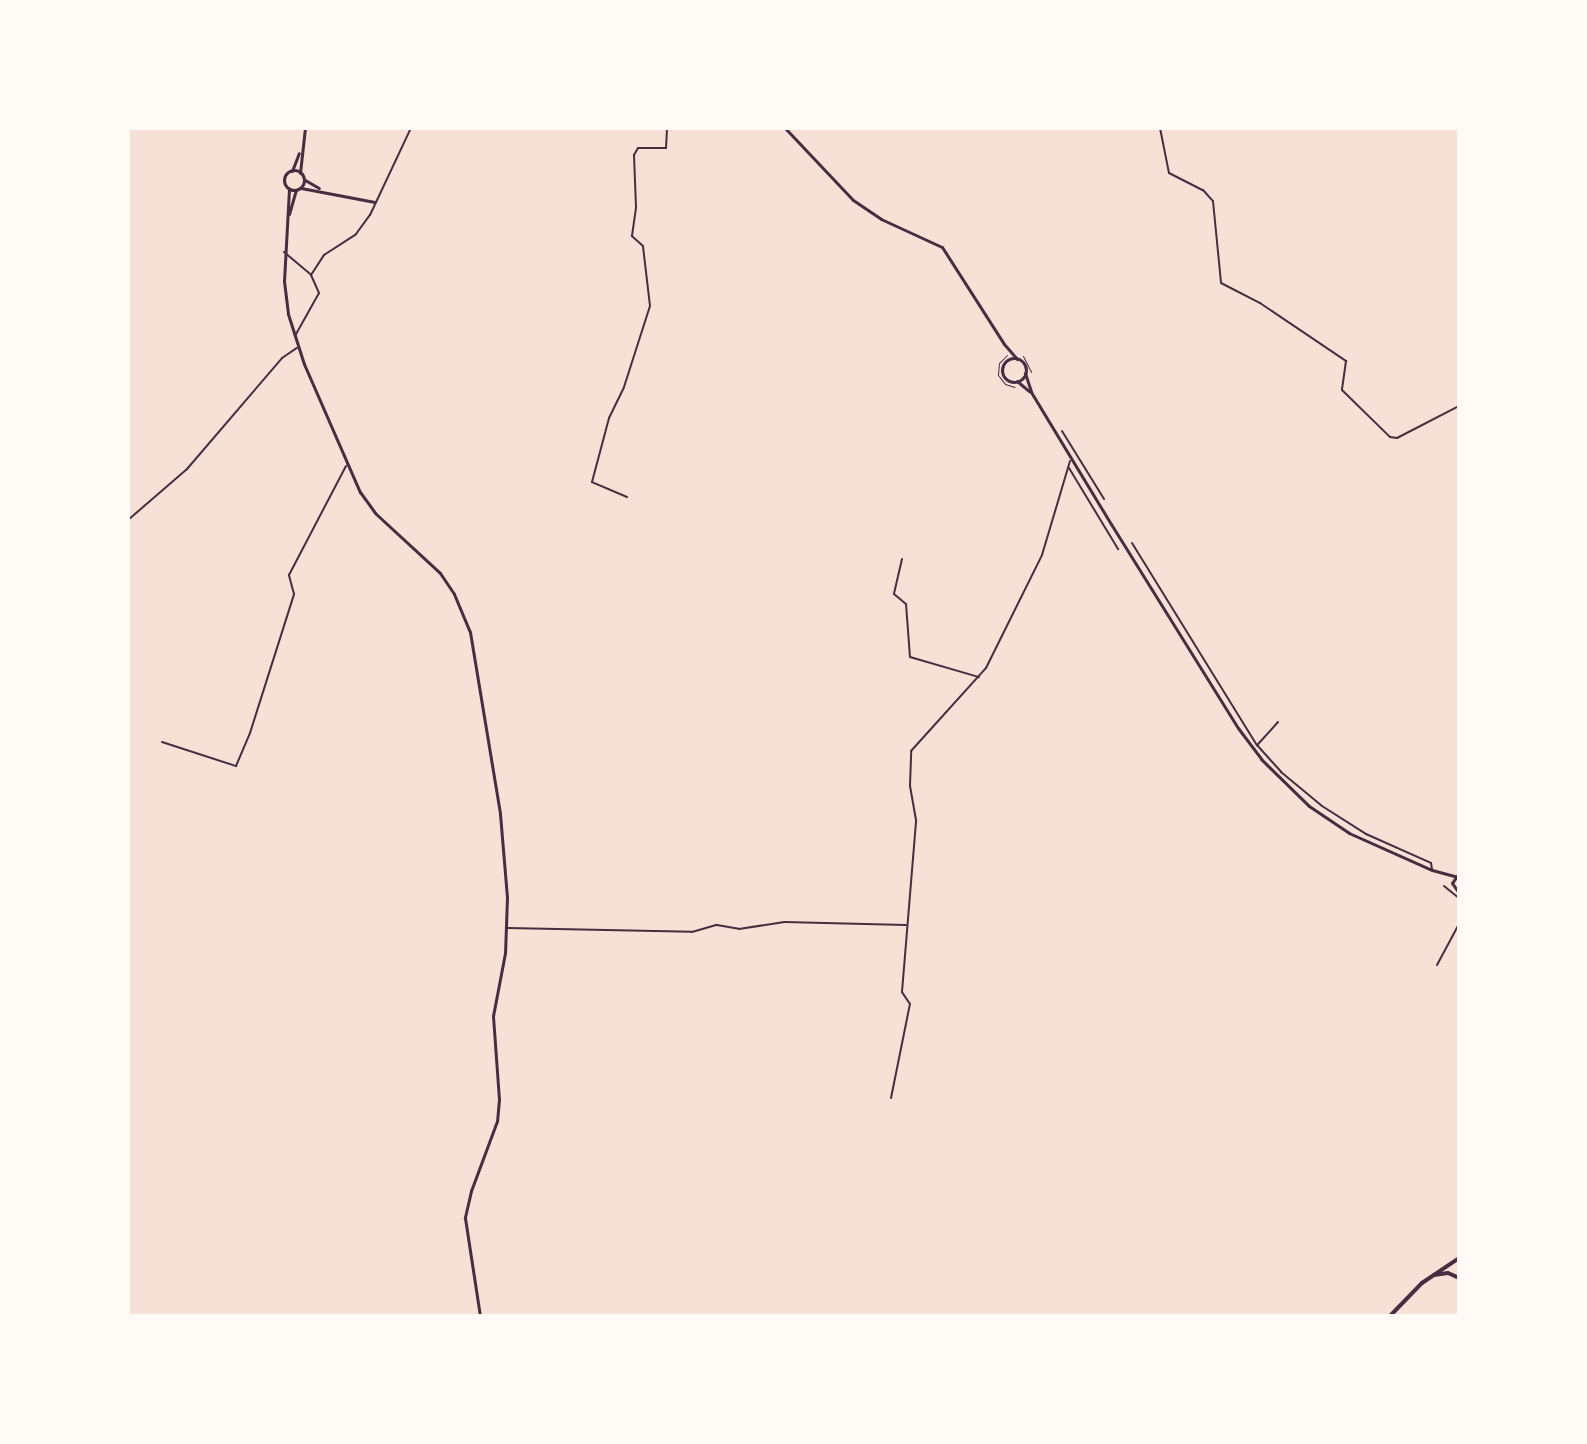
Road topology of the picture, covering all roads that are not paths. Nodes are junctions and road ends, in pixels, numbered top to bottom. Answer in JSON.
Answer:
{"nodes":[{"id":1,"x":305,"y":128,"type":"edge"},
{"id":2,"x":411,"y":128,"type":"edge"},
{"id":3,"x":667,"y":128,"type":"edge"},
{"id":4,"x":785,"y":128,"type":"edge"},
{"id":5,"x":1160,"y":128,"type":"edge"},
{"id":6,"x":301,"y":149,"type":"junction"},
{"id":7,"x":292,"y":171,"type":"junction"},
{"id":8,"x":300,"y":173,"type":"junction"},
{"id":9,"x":304,"y":180,"type":"junction"},
{"id":10,"x":289,"y":189,"type":"junction"},
{"id":11,"x":298,"y":189,"type":"junction"},
{"id":12,"x":323,"y":189,"type":"junction"},
{"id":13,"x":375,"y":202,"type":"junction"},
{"id":14,"x":287,"y":222,"type":"junction"},
{"id":15,"x":284,"y":252,"type":"junction"},
{"id":16,"x":311,"y":275,"type":"junction"},
{"id":17,"x":295,"y":337,"type":"junction"},
{"id":18,"x":1004,"y":344,"type":"junction"},
{"id":19,"x":298,"y":348,"type":"junction"},
{"id":20,"x":1018,"y":356,"type":"junction"},
{"id":21,"x":1004,"y":359,"type":"junction"},
{"id":22,"x":1027,"y":376,"type":"junction"},
{"id":23,"x":1017,"y":384,"type":"junction"},
{"id":24,"x":1031,"y":392,"type":"junction"},
{"id":25,"x":1459,"y":406,"type":"edge"},
{"id":26,"x":1062,"y":431,"type":"dead end"},
{"id":27,"x":1072,"y":459,"type":"junction"},
{"id":28,"x":346,"y":466,"type":"junction"},
{"id":29,"x":1068,"y":466,"type":"junction"},
{"id":30,"x":1087,"y":471,"type":"junction"},
{"id":31,"x":1081,"y":475,"type":"junction"},
{"id":32,"x":627,"y":497,"type":"dead end"},
{"id":33,"x":1104,"y":499,"type":"dead end"},
{"id":34,"x":128,"y":520,"type":"edge"},
{"id":35,"x":1132,"y":543,"type":"dead end"},
{"id":36,"x":1118,"y":549,"type":"dead end"},
{"id":37,"x":902,"y":559,"type":"dead end"},
{"id":38,"x":1168,"y":601,"type":"junction"},
{"id":39,"x":1162,"y":604,"type":"junction"},
{"id":40,"x":979,"y":677,"type":"junction"},
{"id":41,"x":1278,"y":722,"type":"dead end"},
{"id":42,"x":162,"y":742,"type":"dead end"},
{"id":43,"x":1257,"y":745,"type":"junction"},
{"id":44,"x":1432,"y":870,"type":"junction"},
{"id":45,"x":1457,"y":874,"type":"edge"},
{"id":46,"x":1446,"y":876,"type":"junction"},
{"id":47,"x":1452,"y":883,"type":"junction"},
{"id":48,"x":1444,"y":886,"type":"dead end"},
{"id":49,"x":1459,"y":893,"type":"edge"},
{"id":50,"x":1459,"y":898,"type":"edge"},
{"id":51,"x":1459,"y":924,"type":"edge"},
{"id":52,"x":907,"y":925,"type":"junction"},
{"id":53,"x":507,"y":928,"type":"junction"},
{"id":54,"x":1437,"y":965,"type":"dead end"},
{"id":55,"x":891,"y":1098,"type":"dead end"},
{"id":56,"x":1459,"y":1258,"type":"edge"},
{"id":57,"x":1428,"y":1278,"type":"junction"},
{"id":58,"x":1459,"y":1278,"type":"edge"},
{"id":59,"x":480,"y":1316,"type":"edge"},
{"id":60,"x":1390,"y":1316,"type":"edge"}],
"edges":[{"from":1,"to":6,"type":"main road"},
{"from":2,"to":13,"type":"street"},
{"from":3,"to":32,"type":"street"},
{"from":4,"to":18,"type":"main road"},
{"from":5,"to":25,"type":"street"},
{"from":6,"to":7,"type":"main road"},
{"from":6,"to":8,"type":"main road"},
{"from":7,"to":8,"type":"main road"},
{"from":7,"to":10,"type":"main road"},
{"from":8,"to":9,"type":"main road"},
{"from":9,"to":11,"type":"main road"},
{"from":9,"to":12,"type":"main road"},
{"from":10,"to":11,"type":"main road"},
{"from":10,"to":14,"type":"main road"},
{"from":11,"to":12,"type":"main road"},
{"from":11,"to":14,"type":"main road"},
{"from":12,"to":13,"type":"main road"},
{"from":13,"to":16,"type":"street"},
{"from":14,"to":15,"type":"main road"},
{"from":15,"to":16,"type":"street"},
{"from":15,"to":17,"type":"main road"},
{"from":16,"to":17,"type":"street"},
{"from":17,"to":19,"type":"main road"},
{"from":18,"to":20,"type":"main road"},
{"from":18,"to":21,"type":"main road"},
{"from":19,"to":28,"type":"main road"},
{"from":19,"to":34,"type":"street"},
{"from":20,"to":21,"type":"main road"},
{"from":20,"to":22,"type":"main road"},
{"from":21,"to":23,"type":"main road"},
{"from":22,"to":23,"type":"main road"},
{"from":22,"to":24,"type":"main road"},
{"from":23,"to":24,"type":"main road"},
{"from":24,"to":27,"type":"main road"},
{"from":26,"to":30,"type":"street"},
{"from":27,"to":29,"type":"street"},
{"from":27,"to":31,"type":"main road"},
{"from":28,"to":42,"type":"street"},
{"from":28,"to":53,"type":"main road"},
{"from":29,"to":36,"type":"street"},
{"from":29,"to":40,"type":"street"},
{"from":30,"to":31,"type":"street"},
{"from":30,"to":33,"type":"street"},
{"from":31,"to":39,"type":"main road"},
{"from":35,"to":38,"type":"street"},
{"from":37,"to":40,"type":"street"},
{"from":38,"to":39,"type":"street"},
{"from":38,"to":43,"type":"street"},
{"from":39,"to":44,"type":"main road"},
{"from":40,"to":52,"type":"street"},
{"from":41,"to":43,"type":"street"},
{"from":43,"to":44,"type":"street"},
{"from":44,"to":46,"type":"main road"},
{"from":45,"to":46,"type":"main road"},
{"from":45,"to":47,"type":"main road"},
{"from":46,"to":47,"type":"main road"},
{"from":47,"to":49,"type":"main road"},
{"from":48,"to":50,"type":"street"},
{"from":51,"to":54,"type":"street"},
{"from":52,"to":53,"type":"street"},
{"from":52,"to":55,"type":"street"},
{"from":53,"to":59,"type":"main road"},
{"from":56,"to":57,"type":"highway"},
{"from":57,"to":58,"type":"highway"},
{"from":57,"to":60,"type":"highway"}]}
